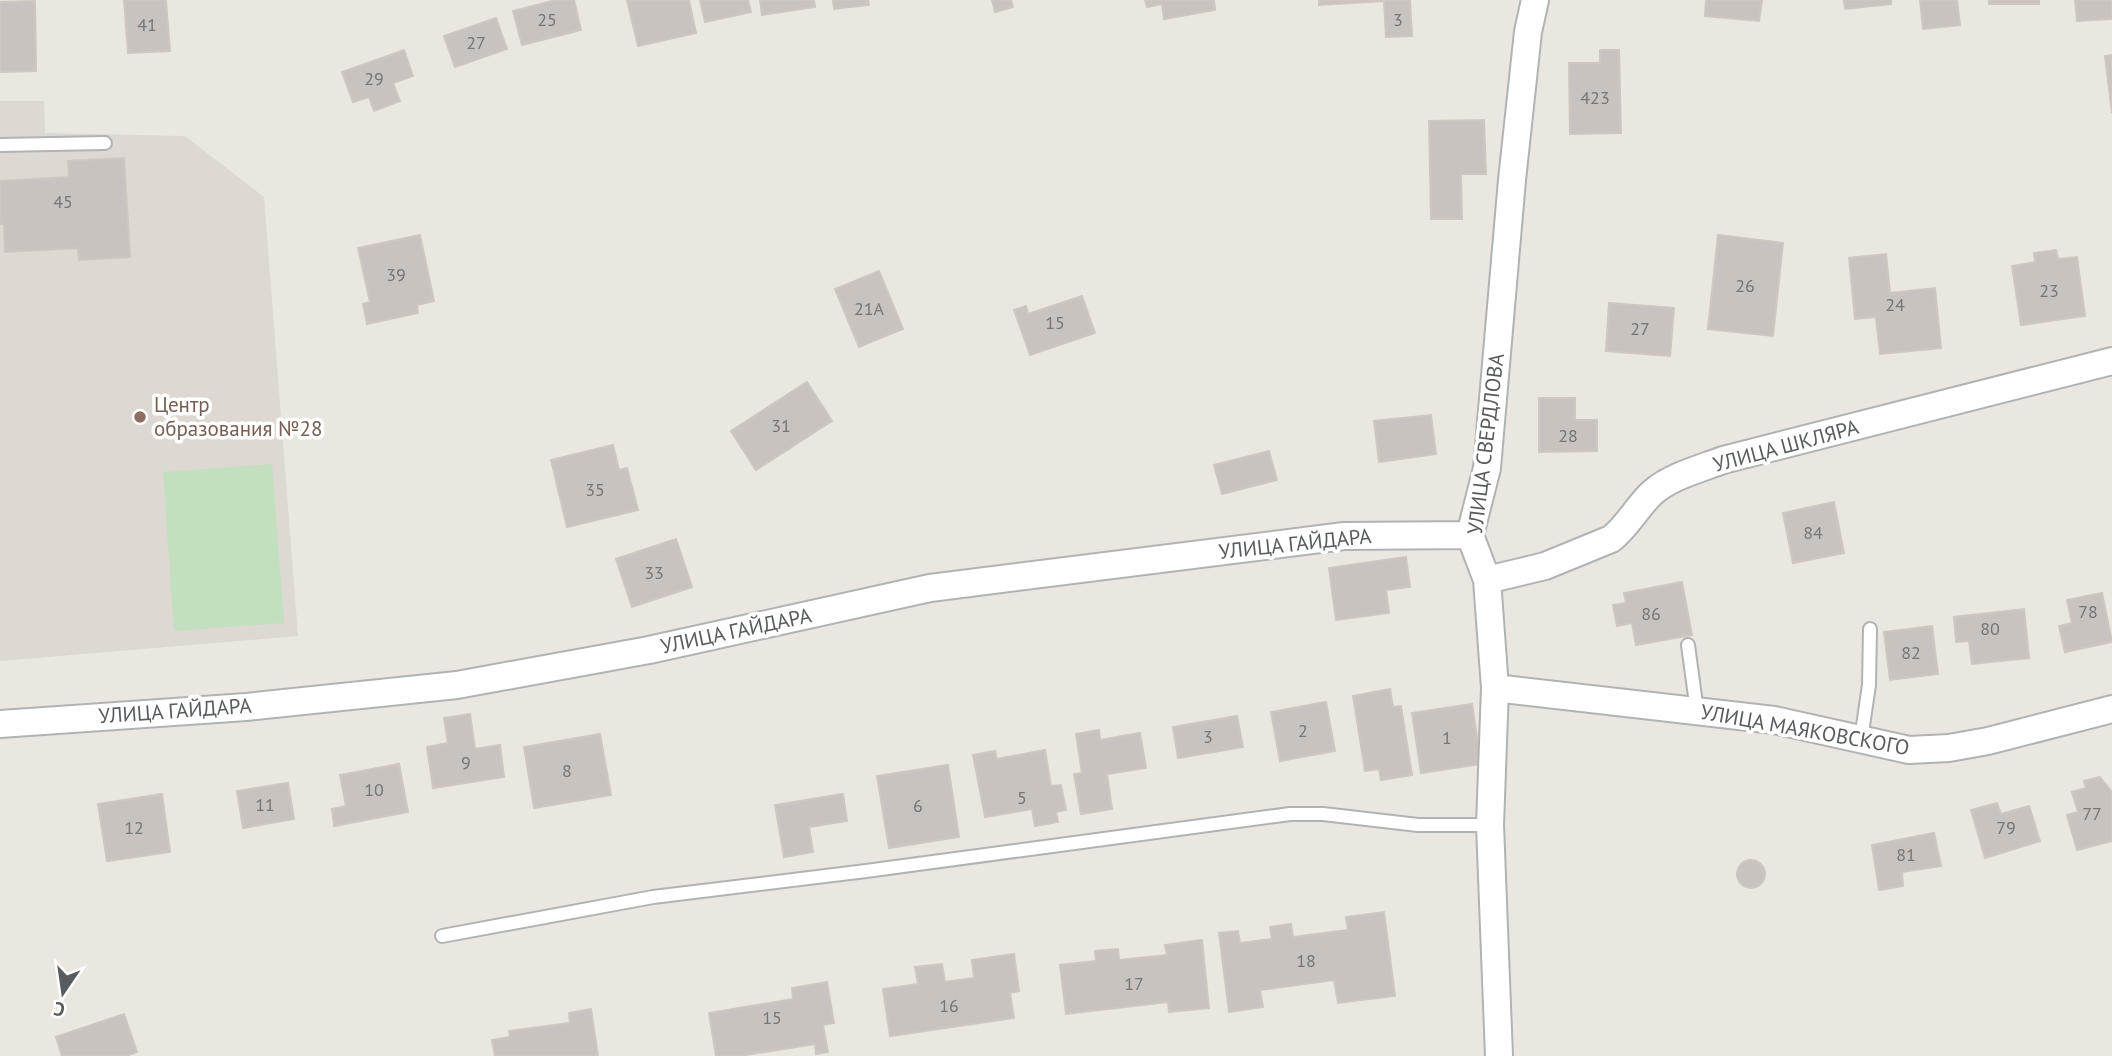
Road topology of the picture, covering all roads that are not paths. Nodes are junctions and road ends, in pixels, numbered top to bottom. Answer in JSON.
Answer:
{"nodes":[{"id":1,"x":1535,"y":0,"type":"edge"},
{"id":2,"x":105,"y":143,"type":"dead end"},
{"id":3,"x":0,"y":145,"type":"edge"},
{"id":4,"x":2112,"y":361,"type":"edge"},
{"id":5,"x":1471,"y":535,"type":"junction"},
{"id":6,"x":1487,"y":580,"type":"junction"},
{"id":7,"x":1870,"y":629,"type":"dead end"},
{"id":8,"x":1688,"y":645,"type":"dead end"},
{"id":9,"x":1495,"y":688,"type":"junction"},
{"id":10,"x":2112,"y":709,"type":"edge"},
{"id":11,"x":1697,"y":711,"type":"junction"},
{"id":12,"x":0,"y":724,"type":"edge"},
{"id":13,"x":1861,"y":738,"type":"junction"},
{"id":14,"x":1490,"y":825,"type":"junction"},
{"id":15,"x":442,"y":936,"type":"dead end"},
{"id":16,"x":1499,"y":1056,"type":"edge"}],
"edges":[{"from":1,"to":5,"type":"street","name":"УЛИЦА СВЕРДЛОВА"},
{"from":2,"to":3,"type":"lane"},
{"from":4,"to":6,"type":"street","name":"УЛИЦА ШКЛЯРА"},
{"from":5,"to":6,"type":"street","name":"УЛИЦА СВЕРДЛОВА"},
{"from":5,"to":12,"type":"street","name":"УЛИЦА ГАЙДАРА"},
{"from":6,"to":9,"type":"street","name":"УЛИЦА СВЕРДЛОВА"},
{"from":7,"to":13,"type":"lane"},
{"from":8,"to":11,"type":"lane"},
{"from":9,"to":11,"type":"street","name":"УЛИЦА МАЯКОВСКОГО"},
{"from":9,"to":14,"type":"street","name":"УЛИЦА СВЕРДЛОВА"},
{"from":10,"to":13,"type":"street","name":"УЛИЦА МАЯКОВСКОГО"},
{"from":11,"to":13,"type":"street","name":"УЛИЦА МАЯКОВСКОГО"},
{"from":14,"to":15,"type":"lane"},
{"from":14,"to":16,"type":"street","name":"УЛИЦА СВЕРДЛОВА"}]}
